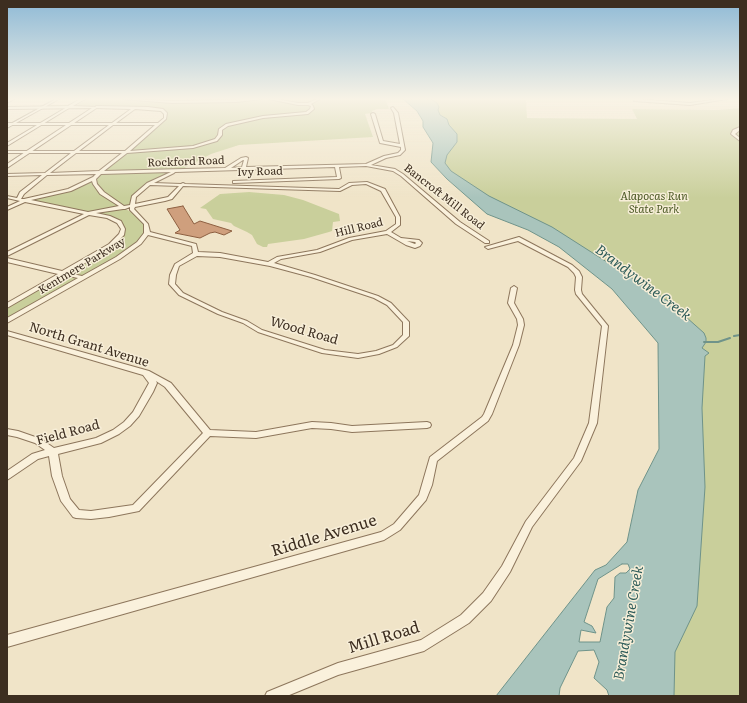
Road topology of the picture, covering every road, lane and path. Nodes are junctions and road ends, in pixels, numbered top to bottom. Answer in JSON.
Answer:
{"nodes":[{"id":1,"x":29,"y":132,"type":"edge"},
{"id":2,"x":59,"y":132,"type":"edge"},
{"id":3,"x":103,"y":132,"type":"edge"},
{"id":4,"x":149,"y":132,"type":"edge"},
{"id":5,"x":220,"y":132,"type":"edge"},
{"id":6,"x":378,"y":132,"type":"edge"},
{"id":7,"x":399,"y":132,"type":"edge"},
{"id":8,"x":734,"y":132,"type":"edge"},
{"id":9,"x":740,"y":140,"type":"edge"},
{"id":10,"x":7,"y":145,"type":"edge"},
{"id":11,"x":403,"y":146,"type":"junction"},
{"id":12,"x":7,"y":152,"type":"edge"},
{"id":13,"x":29,"y":152,"type":"junction"},
{"id":14,"x":78,"y":152,"type":"junction"},
{"id":15,"x":126,"y":152,"type":"junction"},
{"id":16,"x":366,"y":165,"type":"junction"},
{"id":17,"x":7,"y":166,"type":"edge"},
{"id":18,"x":337,"y":166,"type":"junction"},
{"id":19,"x":244,"y":169,"type":"junction"},
{"id":20,"x":226,"y":170,"type":"junction"},
{"id":21,"x":175,"y":171,"type":"junction"},
{"id":22,"x":99,"y":173,"type":"junction"},
{"id":23,"x":46,"y":174,"type":"junction"},
{"id":24,"x":267,"y":174,"type":"junction"},
{"id":25,"x":7,"y":175,"type":"edge"},
{"id":26,"x":95,"y":178,"type":"junction"},
{"id":27,"x":149,"y":184,"type":"junction"},
{"id":28,"x":182,"y":184,"type":"junction"},
{"id":29,"x":7,"y":197,"type":"edge"},
{"id":30,"x":19,"y":199,"type":"junction"},
{"id":31,"x":26,"y":200,"type":"junction"},
{"id":32,"x":118,"y":204,"type":"junction"},
{"id":33,"x":132,"y":206,"type":"junction"},
{"id":34,"x":124,"y":207,"type":"junction"},
{"id":35,"x":7,"y":209,"type":"edge"},
{"id":36,"x":111,"y":210,"type":"junction"},
{"id":37,"x":134,"y":212,"type":"junction"},
{"id":38,"x":89,"y":213,"type":"junction"},
{"id":39,"x":108,"y":217,"type":"junction"},
{"id":40,"x":388,"y":232,"type":"junction"},
{"id":41,"x":147,"y":233,"type":"junction"},
{"id":42,"x":400,"y":239,"type":"dead end"},
{"id":43,"x":487,"y":244,"type":"joint"},
{"id":44,"x":7,"y":254,"type":"edge"},
{"id":45,"x":196,"y":254,"type":"junction"},
{"id":46,"x":7,"y":260,"type":"edge"},
{"id":47,"x":271,"y":264,"type":"junction"},
{"id":48,"x":62,"y":274,"type":"junction"},
{"id":49,"x":83,"y":278,"type":"junction"},
{"id":50,"x":514,"y":288,"type":"dead end"},
{"id":51,"x":7,"y":306,"type":"edge"},
{"id":52,"x":7,"y":321,"type":"edge"},
{"id":53,"x":7,"y":333,"type":"edge"},
{"id":54,"x":146,"y":373,"type":"junction"},
{"id":55,"x":427,"y":425,"type":"dead end"},
{"id":56,"x":7,"y":432,"type":"edge"},
{"id":57,"x":208,"y":433,"type":"junction"},
{"id":58,"x":53,"y":452,"type":"junction"},
{"id":59,"x":7,"y":476,"type":"edge"},
{"id":60,"x":7,"y":641,"type":"edge"},
{"id":61,"x":272,"y":696,"type":"edge"}],
"edges":[{"from":1,"to":10,"type":"street"},
{"from":2,"to":13,"type":"street"},
{"from":3,"to":14,"type":"street"},
{"from":4,"to":15,"type":"street"},
{"from":5,"to":15,"type":"street"},
{"from":6,"to":11,"type":"street"},
{"from":7,"to":11,"type":"street"},
{"from":8,"to":9,"type":"street"},
{"from":11,"to":16,"type":"street"},
{"from":12,"to":13,"type":"street"},
{"from":13,"to":14,"type":"street"},
{"from":13,"to":17,"type":"street"},
{"from":14,"to":15,"type":"street"},
{"from":14,"to":23,"type":"street"},
{"from":15,"to":22,"type":"street"},
{"from":16,"to":18,"type":"street","name":"Rockford Road"},
{"from":16,"to":43,"type":"street","name":"Bancroft Mill Road"},
{"from":18,"to":24,"type":"street","name":"Rockford Road"},
{"from":18,"to":24,"type":"street","name":"Ivy Road"},
{"from":19,"to":20,"type":"street","name":"Rockford Road"},
{"from":19,"to":20,"type":"street"},
{"from":19,"to":24,"type":"street","name":"Rockford Road"},
{"from":20,"to":21,"type":"street","name":"Rockford Road"},
{"from":21,"to":22,"type":"street","name":"Rockford Road"},
{"from":21,"to":27,"type":"street"},
{"from":22,"to":23,"type":"street","name":"Rockford Road"},
{"from":22,"to":26,"type":"street"},
{"from":23,"to":25,"type":"street","name":"Rockford Road"},
{"from":23,"to":30,"type":"street"},
{"from":24,"to":28,"type":"street","name":"Ivy Road"},
{"from":26,"to":31,"type":"street"},
{"from":26,"to":32,"type":"street"},
{"from":27,"to":28,"type":"street"},
{"from":27,"to":33,"type":"street"},
{"from":28,"to":33,"type":"street"},
{"from":28,"to":40,"type":"street","name":"Hill Road"},
{"from":29,"to":30,"type":"street"},
{"from":30,"to":31,"type":"street"},
{"from":31,"to":35,"type":"street"},
{"from":31,"to":38,"type":"street"},
{"from":32,"to":34,"type":"street"},
{"from":32,"to":36,"type":"street"},
{"from":33,"to":34,"type":"street"},
{"from":33,"to":37,"type":"street"},
{"from":34,"to":36,"type":"street"},
{"from":34,"to":37,"type":"street"},
{"from":36,"to":38,"type":"street"},
{"from":36,"to":39,"type":"street"},
{"from":37,"to":41,"type":"street"},
{"from":38,"to":39,"type":"street"},
{"from":38,"to":44,"type":"street"},
{"from":39,"to":48,"type":"street","name":"Kentmere Parkway"},
{"from":40,"to":42,"type":"street"},
{"from":40,"to":47,"type":"street","name":"Hill Road"},
{"from":41,"to":45,"type":"street"},
{"from":41,"to":49,"type":"street","name":"Kentmere Parkway"},
{"from":43,"to":61,"type":"street","name":"Mill Road"},
{"from":45,"to":47,"type":"street","name":"Wood Road"},
{"from":45,"to":47,"type":"street","name":"Wood Road"},
{"from":46,"to":48,"type":"street"},
{"from":48,"to":49,"type":"street"},
{"from":48,"to":51,"type":"street","name":"Kentmere Parkway"},
{"from":49,"to":52,"type":"street","name":"Kentmere Parkway"},
{"from":50,"to":60,"type":"street","name":"Riddle Avenue"},
{"from":53,"to":54,"type":"street","name":"North Grant Avenue"},
{"from":54,"to":57,"type":"street","name":"North Grant Avenue"},
{"from":54,"to":58,"type":"street","name":"Field Road"},
{"from":55,"to":57,"type":"street"},
{"from":56,"to":58,"type":"street"},
{"from":57,"to":58,"type":"street"},
{"from":58,"to":59,"type":"street","name":"Field Road"}]}
